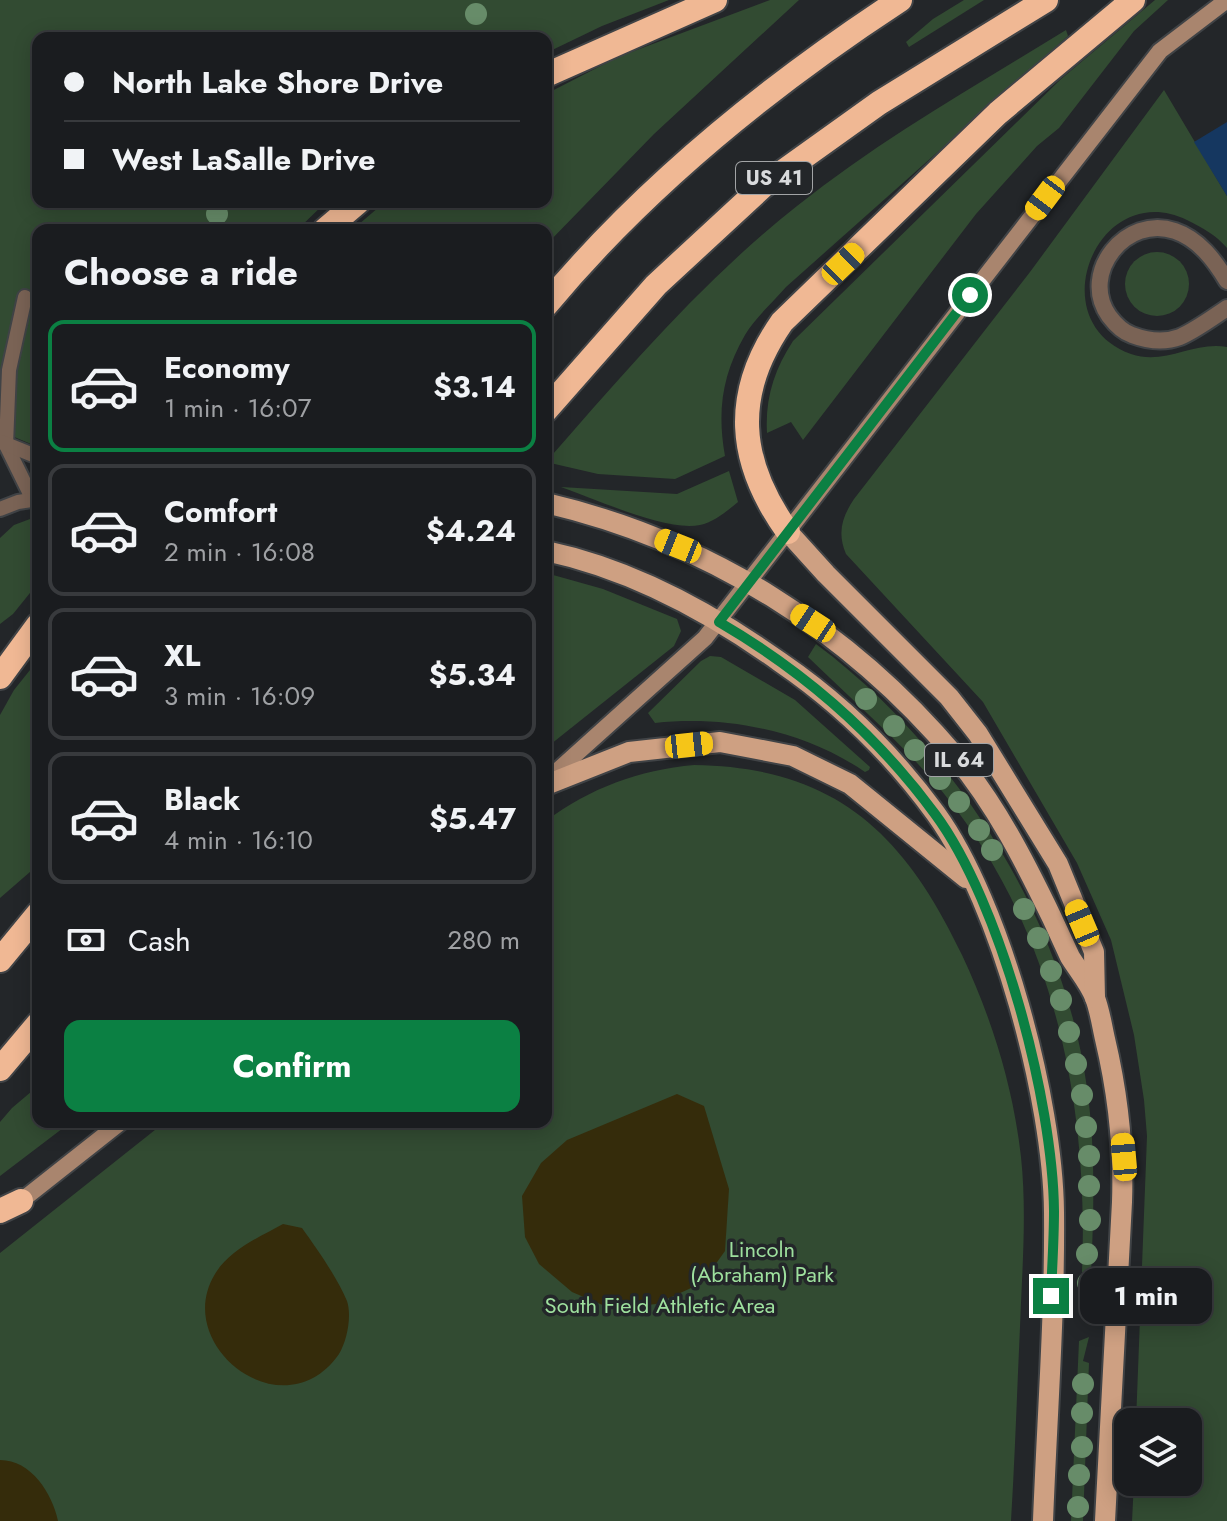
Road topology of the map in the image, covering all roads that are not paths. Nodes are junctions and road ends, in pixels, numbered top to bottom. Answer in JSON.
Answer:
{"nodes":[{"id":1,"x":715,"y":0,"type":"edge"},
{"id":2,"x":900,"y":0,"type":"edge"},
{"id":3,"x":1046,"y":0,"type":"edge"},
{"id":4,"x":1133,"y":0,"type":"edge"},
{"id":5,"x":1227,"y":0,"type":"edge"},
{"id":6,"x":552,"y":72,"type":"edge"},
{"id":7,"x":351,"y":208,"type":"edge"},
{"id":8,"x":332,"y":224,"type":"edge"},
{"id":9,"x":1227,"y":281,"type":"edge"},
{"id":10,"x":25,"y":297,"type":"dead end"},
{"id":11,"x":552,"y":298,"type":"edge"},
{"id":12,"x":1227,"y":308,"type":"edge"},
{"id":13,"x":552,"y":403,"type":"edge"},
{"id":14,"x":3,"y":443,"type":"edge"},
{"id":15,"x":32,"y":455,"type":"edge"},
{"id":16,"x":32,"y":493,"type":"edge"},
{"id":17,"x":32,"y":499,"type":"edge"},
{"id":18,"x":552,"y":505,"type":"edge"},
{"id":19,"x":0,"y":509,"type":"edge"},
{"id":20,"x":788,"y":532,"type":"junction"},
{"id":21,"x":552,"y":553,"type":"edge"},
{"id":22,"x":750,"y":583,"type":"junction"},
{"id":23,"x":719,"y":622,"type":"junction"},
{"id":24,"x":32,"y":633,"type":"edge"},
{"id":25,"x":0,"y":677,"type":"edge"},
{"id":26,"x":552,"y":778,"type":"edge"},
{"id":27,"x":552,"y":781,"type":"edge"},
{"id":28,"x":977,"y":887,"type":"junction"},
{"id":29,"x":32,"y":921,"type":"edge"},
{"id":30,"x":0,"y":960,"type":"edge"},
{"id":31,"x":1095,"y":998,"type":"junction"},
{"id":32,"x":32,"y":1031,"type":"edge"},
{"id":33,"x":0,"y":1069,"type":"edge"},
{"id":34,"x":113,"y":1128,"type":"edge"},
{"id":35,"x":10,"y":1206,"type":"edge"},
{"id":36,"x":0,"y":1226,"type":"edge"},
{"id":37,"x":1043,"y":1521,"type":"edge"},
{"id":38,"x":1105,"y":1521,"type":"edge"}],
"edges":[{"from":1,"to":6,"type":"highway"},
{"from":2,"to":11,"type":"highway","number":"US 41"},
{"from":3,"to":13,"type":"highway","number":"US 41"},
{"from":4,"to":20,"type":"highway"},
{"from":5,"to":20,"type":"main road"},
{"from":7,"to":8,"type":"highway"},
{"from":9,"to":12,"type":"street"},
{"from":10,"to":14,"type":"lane"},
{"from":14,"to":15,"type":"lane"},
{"from":14,"to":16,"type":"lane"},
{"from":17,"to":19,"type":"lane"},
{"from":18,"to":22,"type":"main road","number":"IL 64"},
{"from":20,"to":22,"type":"main road"},
{"from":20,"to":31,"type":"main road"},
{"from":21,"to":23,"type":"main road","number":"IL 64"},
{"from":22,"to":23,"type":"main road"},
{"from":22,"to":31,"type":"main road","number":"IL 64"},
{"from":23,"to":26,"type":"main road"},
{"from":23,"to":28,"type":"main road","number":"IL 64"},
{"from":24,"to":25,"type":"highway"},
{"from":27,"to":28,"type":"main road"},
{"from":28,"to":37,"type":"main road","number":"IL 64"},
{"from":29,"to":30,"type":"highway"},
{"from":31,"to":38,"type":"main road","number":"IL 64"},
{"from":32,"to":33,"type":"highway"},
{"from":34,"to":35,"type":"main road"},
{"from":35,"to":36,"type":"lane"}]}
